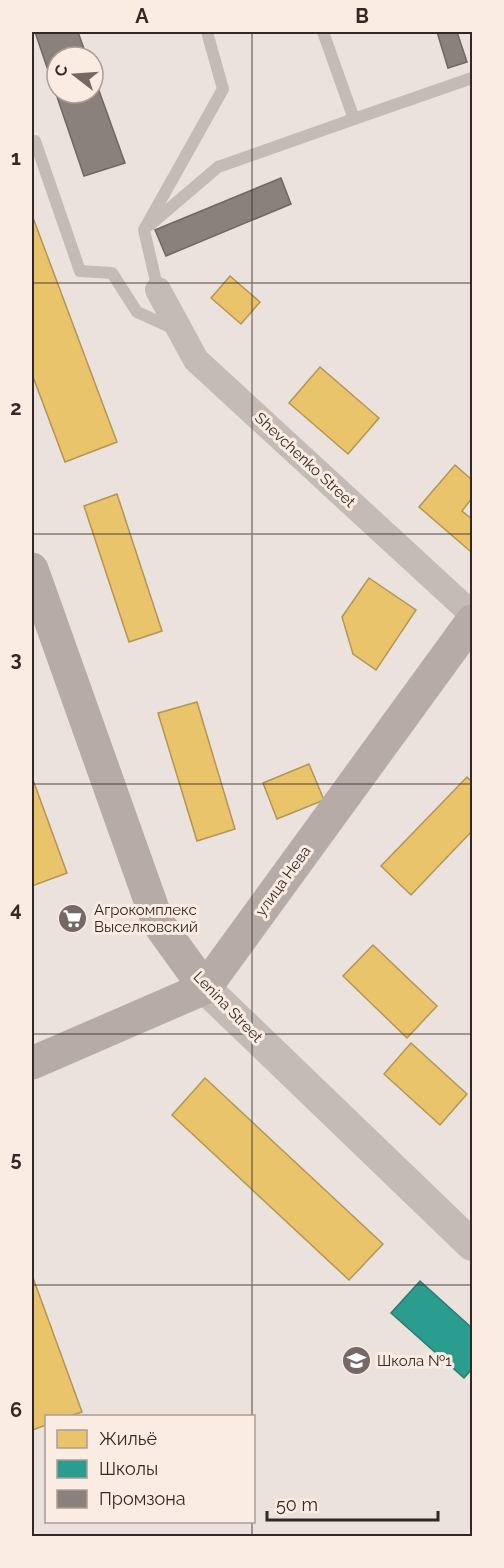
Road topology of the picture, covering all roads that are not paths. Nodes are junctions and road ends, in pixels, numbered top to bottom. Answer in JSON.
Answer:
{"nodes":[{"id":1,"x":207,"y":32,"type":"edge"},
{"id":2,"x":323,"y":32,"type":"edge"},
{"id":3,"x":472,"y":78,"type":"edge"},
{"id":4,"x":354,"y":120,"type":"junction"},
{"id":5,"x":35,"y":141,"type":"dead end"},
{"id":6,"x":144,"y":230,"type":"junction"},
{"id":7,"x":158,"y":290,"type":"joint"},
{"id":8,"x":181,"y":333,"type":"junction"},
{"id":9,"x":32,"y":569,"type":"edge"},
{"id":10,"x":472,"y":614,"type":"edge"},
{"id":11,"x":472,"y":621,"type":"edge"},
{"id":12,"x":205,"y":988,"type":"junction"},
{"id":13,"x":32,"y":1063,"type":"edge"},
{"id":14,"x":472,"y":1245,"type":"edge"}],
"edges":[{"from":1,"to":6,"type":"lane"},
{"from":2,"to":4,"type":"lane"},
{"from":3,"to":4,"type":"lane"},
{"from":4,"to":6,"type":"lane"},
{"from":5,"to":8,"type":"lane"},
{"from":6,"to":7,"type":"lane"},
{"from":7,"to":8,"type":"street","name":"Shevchenko Street"},
{"from":8,"to":10,"type":"street","name":"Shevchenko Street"},
{"from":9,"to":12,"type":"main road","name":"Lenina Street"},
{"from":11,"to":12,"type":"main road","name":"улица Нева"},
{"from":12,"to":13,"type":"main road"},
{"from":12,"to":14,"type":"street","name":"Lenina Street"}]}
